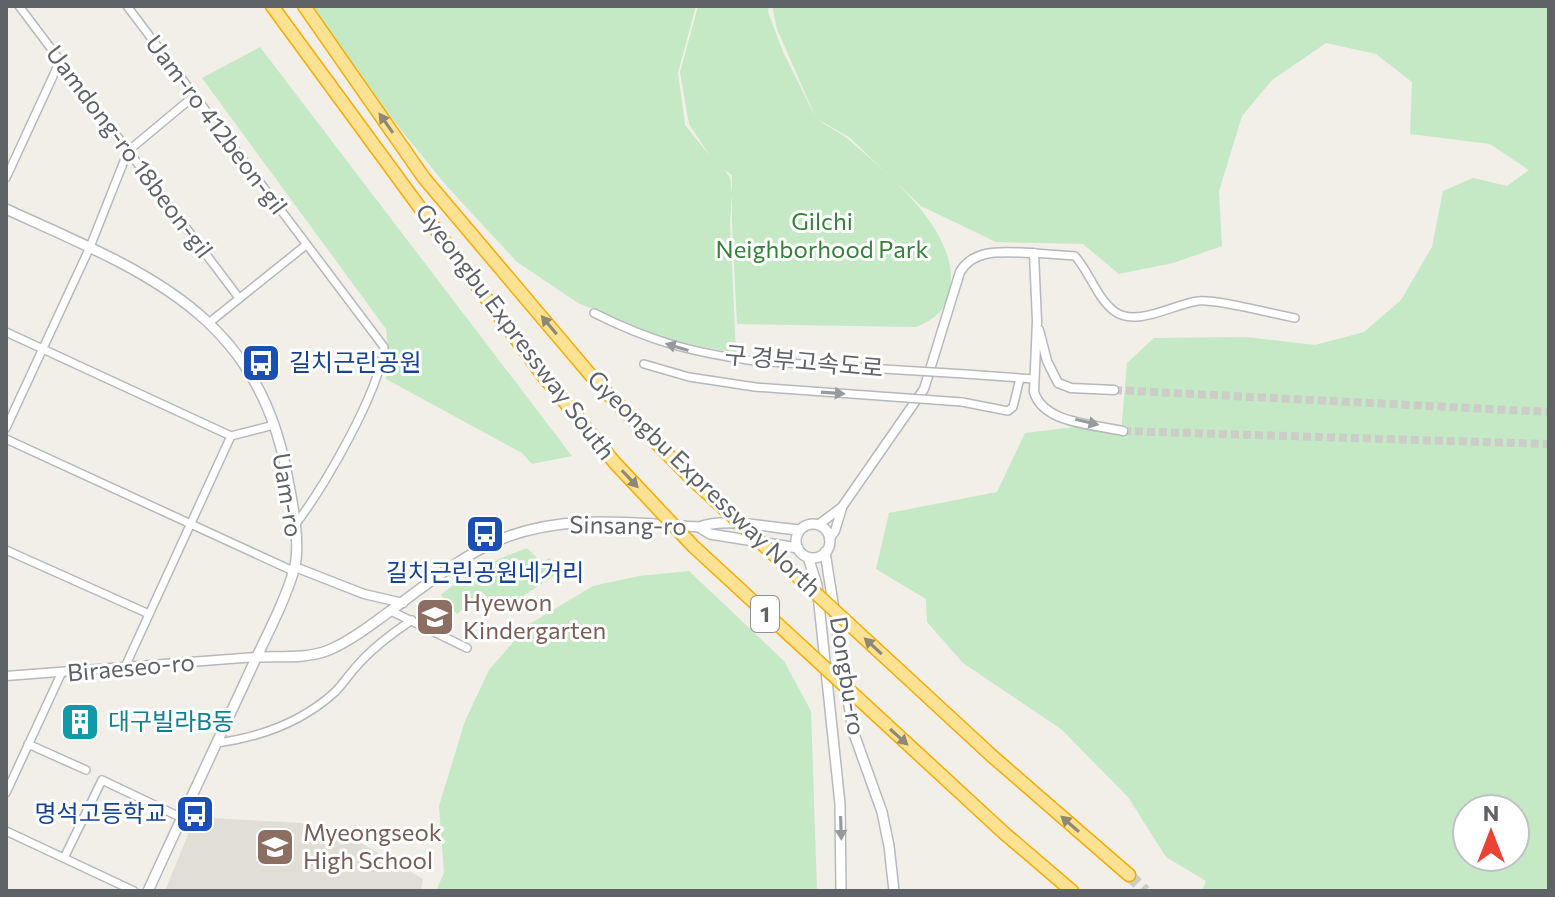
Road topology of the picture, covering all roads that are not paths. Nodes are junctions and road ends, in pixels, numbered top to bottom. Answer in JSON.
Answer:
{"nodes":[{"id":1,"x":19,"y":6,"type":"edge"},
{"id":2,"x":127,"y":6,"type":"edge"},
{"id":3,"x":272,"y":6,"type":"edge"},
{"id":4,"x":304,"y":6,"type":"edge"},
{"id":5,"x":60,"y":61,"type":"junction"},
{"id":6,"x":194,"y":96,"type":"junction"},
{"id":7,"x":128,"y":151,"type":"junction"},
{"id":8,"x":6,"y":178,"type":"edge"},
{"id":9,"x":6,"y":209,"type":"edge"},
{"id":10,"x":306,"y":245,"type":"junction"},
{"id":11,"x":90,"y":247,"type":"junction"},
{"id":12,"x":1034,"y":253,"type":"junction"},
{"id":13,"x":239,"y":298,"type":"junction"},
{"id":14,"x":594,"y":313,"type":"dead end"},
{"id":15,"x":1295,"y":318,"type":"dead end"},
{"id":16,"x":1037,"y":321,"type":"junction"},
{"id":17,"x":210,"y":322,"type":"junction"},
{"id":18,"x":6,"y":332,"type":"edge"},
{"id":19,"x":43,"y":349,"type":"junction"},
{"id":20,"x":644,"y":364,"type":"dead end"},
{"id":21,"x":1020,"y":378,"type":"junction"},
{"id":22,"x":1034,"y":379,"type":"junction"},
{"id":23,"x":1114,"y":390,"type":"tunnel mouth"},
{"id":24,"x":274,"y":425,"type":"junction"},
{"id":25,"x":6,"y":428,"type":"edge"},
{"id":26,"x":1123,"y":431,"type":"tunnel mouth"},
{"id":27,"x":231,"y":436,"type":"junction"},
{"id":28,"x":6,"y":439,"type":"edge"},
{"id":29,"x":842,"y":507,"type":"junction"},
{"id":30,"x":191,"y":524,"type":"junction"},
{"id":31,"x":295,"y":525,"type":"junction"},
{"id":32,"x":818,"y":525,"type":"junction"},
{"id":33,"x":699,"y":527,"type":"junction"},
{"id":34,"x":800,"y":530,"type":"junction"},
{"id":35,"x":829,"y":539,"type":"junction"},
{"id":36,"x":798,"y":548,"type":"junction"},
{"id":37,"x":6,"y":550,"type":"edge"},
{"id":38,"x":825,"y":552,"type":"junction"},
{"id":39,"x":808,"y":557,"type":"junction"},
{"id":40,"x":294,"y":569,"type":"junction"},
{"id":41,"x":403,"y":603,"type":"junction"},
{"id":42,"x":391,"y":611,"type":"junction"},
{"id":43,"x":149,"y":614,"type":"junction"},
{"id":44,"x":412,"y":620,"type":"junction"},
{"id":45,"x":467,"y":648,"type":"dead end"},
{"id":46,"x":256,"y":657,"type":"junction"},
{"id":47,"x":124,"y":669,"type":"junction"},
{"id":48,"x":61,"y":674,"type":"junction"},
{"id":49,"x":6,"y":676,"type":"edge"},
{"id":50,"x":217,"y":743,"type":"junction"},
{"id":51,"x":28,"y":744,"type":"junction"},
{"id":52,"x":86,"y":770,"type":"dead end"},
{"id":53,"x":6,"y":793,"type":"edge"},
{"id":54,"x":182,"y":818,"type":"junction"},
{"id":55,"x":6,"y":831,"type":"edge"},
{"id":56,"x":64,"y":858,"type":"junction"},
{"id":57,"x":1129,"y":875,"type":"tunnel mouth"},
{"id":58,"x":134,"y":891,"type":"edge"},
{"id":59,"x":148,"y":891,"type":"edge"},
{"id":60,"x":841,"y":891,"type":"edge"},
{"id":61,"x":894,"y":891,"type":"edge"},
{"id":62,"x":1072,"y":891,"type":"edge"}],
"edges":[{"from":1,"to":5,"type":"street","name":"Uamdong-ro 18beon-gil"},
{"from":2,"to":6,"type":"street","name":"Uam-ro 412beon-gil"},
{"from":3,"to":62,"type":"highway","name":"Gyeongbu Expressway South","number":"1","one_way":true,"bridge":true},
{"from":57,"to":4,"type":"highway","name":"Gyeongbu Expressway North","number":"1","one_way":true,"bridge":true},
{"from":5,"to":7,"type":"street","name":"Uamdong-ro 18beon-gil"},
{"from":5,"to":8,"type":"street"},
{"from":6,"to":7,"type":"street"},
{"from":6,"to":10,"type":"street","name":"Uam-ro 412beon-gil"},
{"from":7,"to":11,"type":"street"},
{"from":7,"to":13,"type":"street","name":"Uamdong-ro 18beon-gil"},
{"from":9,"to":11,"type":"main road","name":"Uam-ro"},
{"from":10,"to":13,"type":"street"},
{"from":10,"to":31,"type":"street","name":"Uam-ro 412beon-gil"},
{"from":11,"to":17,"type":"main road","name":"Uam-ro"},
{"from":11,"to":19,"type":"street"},
{"from":12,"to":15,"type":"street"},
{"from":12,"to":16,"type":"street"},
{"from":12,"to":29,"type":"street"},
{"from":13,"to":17,"type":"street"},
{"from":21,"to":14,"type":"street","name":"구 경부고속도로","one_way":true,"bridge":true},
{"from":16,"to":22,"type":"street"},
{"from":16,"to":23,"type":"street"},
{"from":17,"to":24,"type":"main road","name":"Uam-ro"},
{"from":18,"to":19,"type":"street"},
{"from":19,"to":25,"type":"street"},
{"from":19,"to":27,"type":"street"},
{"from":20,"to":21,"type":"street","name":"구 경부고속도로","one_way":true,"bridge":true},
{"from":21,"to":22,"type":"street","name":"구 경부고속도로"},
{"from":22,"to":26,"type":"street","one_way":true},
{"from":24,"to":27,"type":"street"},
{"from":24,"to":31,"type":"main road","name":"Uam-ro"},
{"from":27,"to":30,"type":"street"},
{"from":28,"to":30,"type":"street"},
{"from":29,"to":32,"type":"street"},
{"from":29,"to":35,"type":"street"},
{"from":30,"to":40,"type":"street"},
{"from":30,"to":43,"type":"street"},
{"from":31,"to":40,"type":"main road","name":"Uam-ro"},
{"from":32,"to":34,"type":"main road"},
{"from":32,"to":35,"type":"main road"},
{"from":33,"to":34,"type":"main road"},
{"from":33,"to":36,"type":"main road"},
{"from":33,"to":41,"type":"main road","name":"Sinsang-ro"},
{"from":34,"to":36,"type":"main road"},
{"from":35,"to":38,"type":"main road"},
{"from":36,"to":39,"type":"main road"},
{"from":37,"to":43,"type":"street"},
{"from":38,"to":39,"type":"main road"},
{"from":38,"to":61,"type":"main road","name":"Dongbu-ro"},
{"from":39,"to":60,"type":"main road","name":"Dongbu-ro","one_way":true},
{"from":40,"to":41,"type":"street"},
{"from":40,"to":46,"type":"main road","name":"Uam-ro"},
{"from":41,"to":42,"type":"main road","name":"Sinsang-ro"},
{"from":42,"to":44,"type":"street"},
{"from":42,"to":46,"type":"main road","name":"Sinsang-ro"},
{"from":43,"to":47,"type":"street"},
{"from":44,"to":45,"type":"street"},
{"from":44,"to":50,"type":"street"},
{"from":46,"to":47,"type":"street","name":"Biraeseo-ro"},
{"from":46,"to":50,"type":"main road","name":"Uam-ro"},
{"from":47,"to":48,"type":"street","name":"Biraeseo-ro"},
{"from":48,"to":49,"type":"street","name":"Biraeseo-ro"},
{"from":48,"to":51,"type":"street"},
{"from":50,"to":54,"type":"main road","name":"Uam-ro"},
{"from":51,"to":52,"type":"street"},
{"from":51,"to":53,"type":"street"},
{"from":54,"to":56,"type":"street"},
{"from":54,"to":59,"type":"main road","name":"Uam-ro"},
{"from":55,"to":56,"type":"street"},
{"from":56,"to":58,"type":"street"}]}
